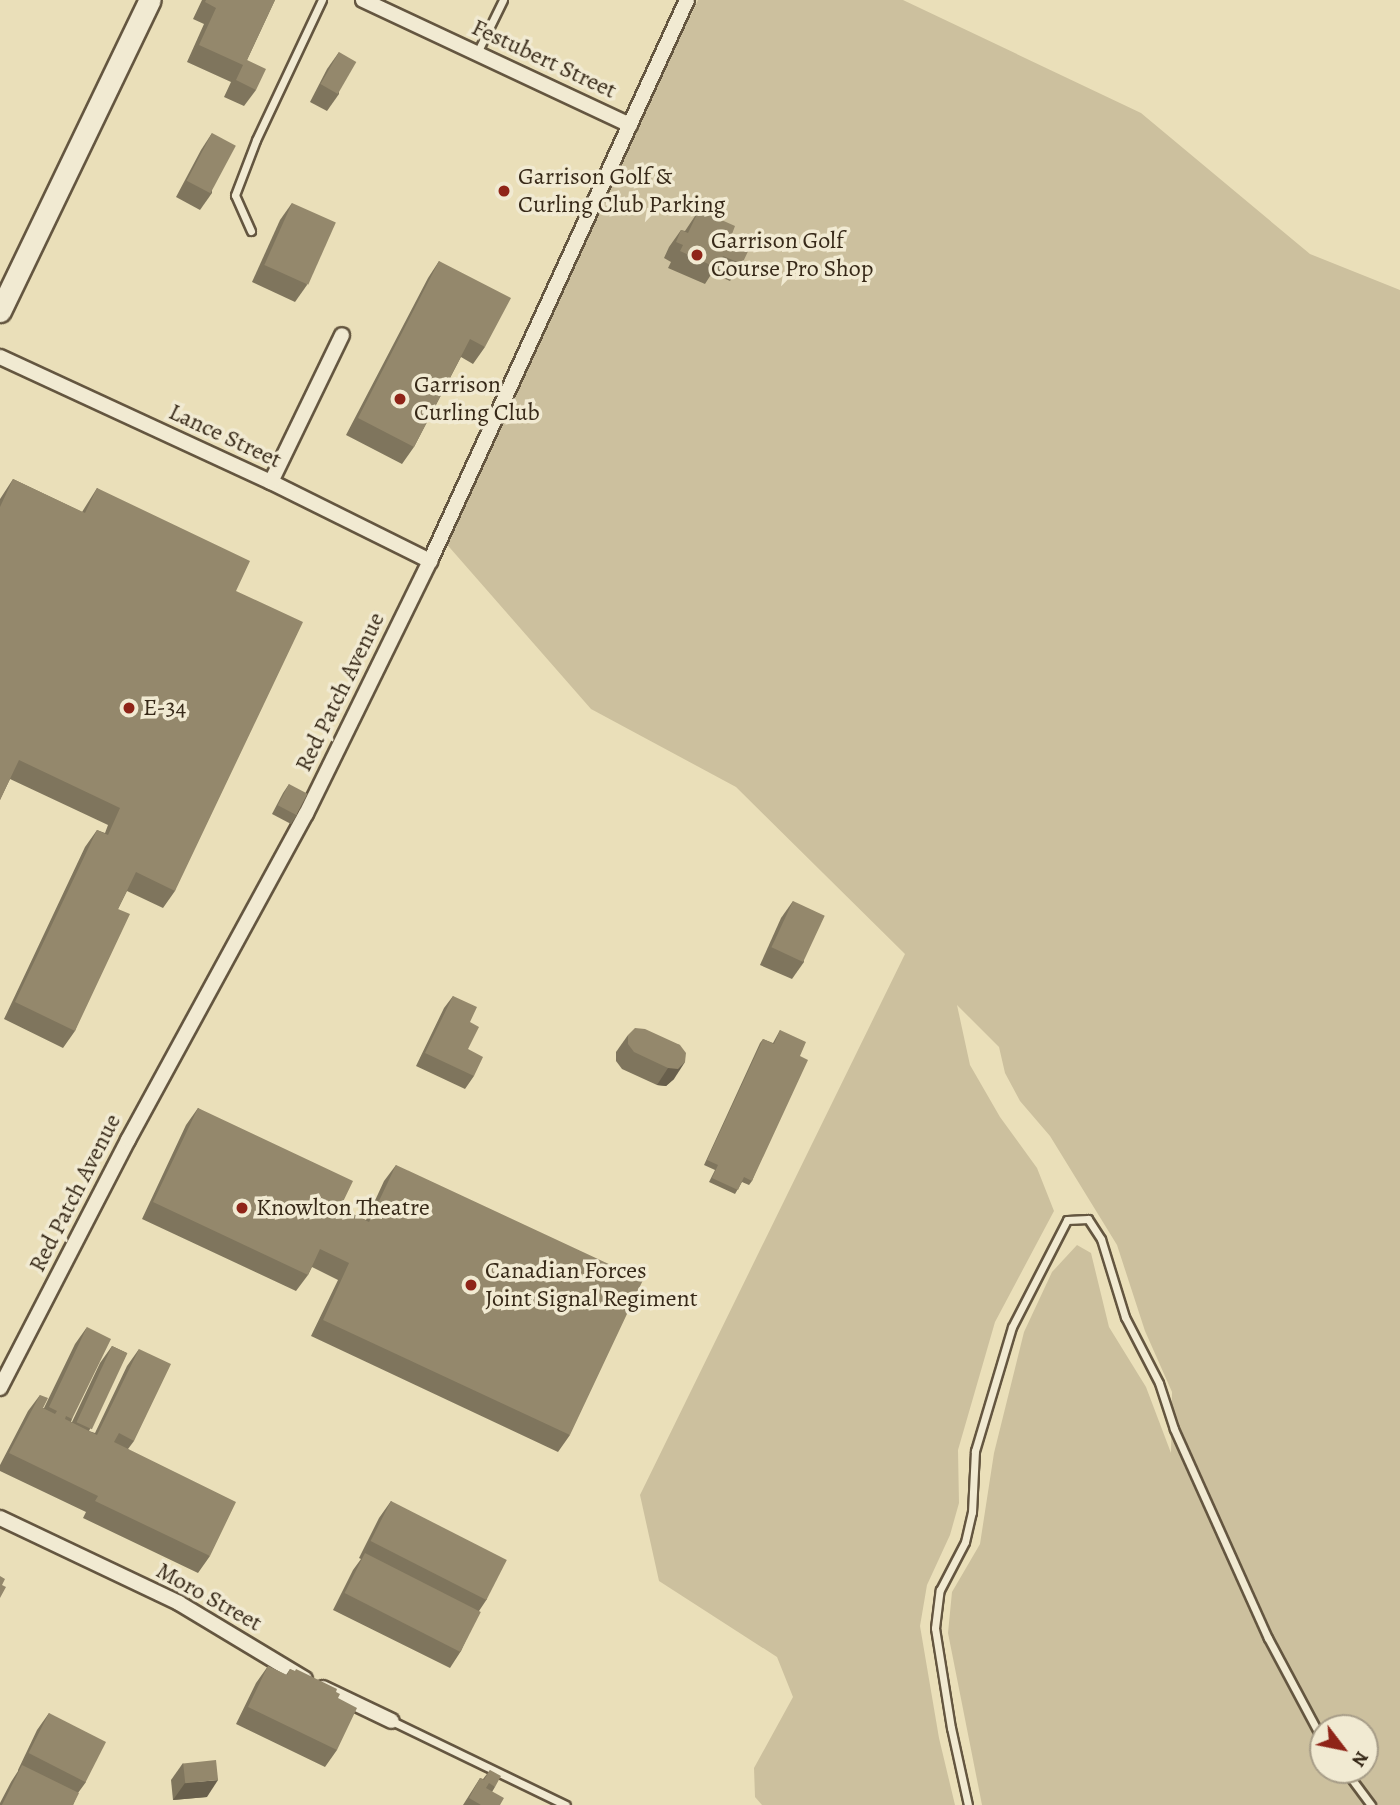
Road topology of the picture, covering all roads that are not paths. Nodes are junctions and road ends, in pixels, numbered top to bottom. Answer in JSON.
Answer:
{"nodes":[{"id":1,"x":150,"y":0,"type":"edge"},
{"id":2,"x":322,"y":0,"type":"edge"},
{"id":3,"x":363,"y":0,"type":"edge"},
{"id":4,"x":503,"y":0,"type":"edge"},
{"id":5,"x":687,"y":0,"type":"edge"},
{"id":6,"x":477,"y":53,"type":"junction"},
{"id":7,"x":630,"y":125,"type":"junction"},
{"id":8,"x":250,"y":231,"type":"dead end"},
{"id":9,"x":0,"y":311,"type":"edge"},
{"id":10,"x":342,"y":335,"type":"dead end"},
{"id":11,"x":0,"y":357,"type":"edge"},
{"id":12,"x":271,"y":482,"type":"junction"},
{"id":13,"x":430,"y":561,"type":"junction"},
{"id":14,"x":0,"y":1388,"type":"edge"},
{"id":15,"x":0,"y":1518,"type":"edge"},
{"id":16,"x":1309,"y":1715,"type":"edge"},
{"id":17,"x":392,"y":1721,"type":"joint"},
{"id":18,"x":1355,"y":1784,"type":"edge"},
{"id":19,"x":566,"y":1805,"type":"edge"},
{"id":20,"x":968,"y":1805,"type":"edge"},
{"id":21,"x":1371,"y":1805,"type":"edge"}],
"edges":[{"from":1,"to":9,"type":"street"},
{"from":2,"to":8,"type":"lane"},
{"from":3,"to":6,"type":"street","name":"Festubert Street"},
{"from":4,"to":6,"type":"lane"},
{"from":5,"to":7,"type":"street","name":"Red Patch Avenue"},
{"from":6,"to":7,"type":"street","name":"Festubert Street"},
{"from":7,"to":13,"type":"street","name":"Red Patch Avenue"},
{"from":10,"to":12,"type":"street"},
{"from":11,"to":12,"type":"street","name":"Lance Street"},
{"from":12,"to":13,"type":"street","name":"Lance Street"},
{"from":13,"to":14,"type":"street","name":"Red Patch Avenue"},
{"from":15,"to":17,"type":"street","name":"Moro Street"},
{"from":16,"to":20,"type":"lane"},
{"from":17,"to":19,"type":"lane"},
{"from":18,"to":21,"type":"lane"}]}
